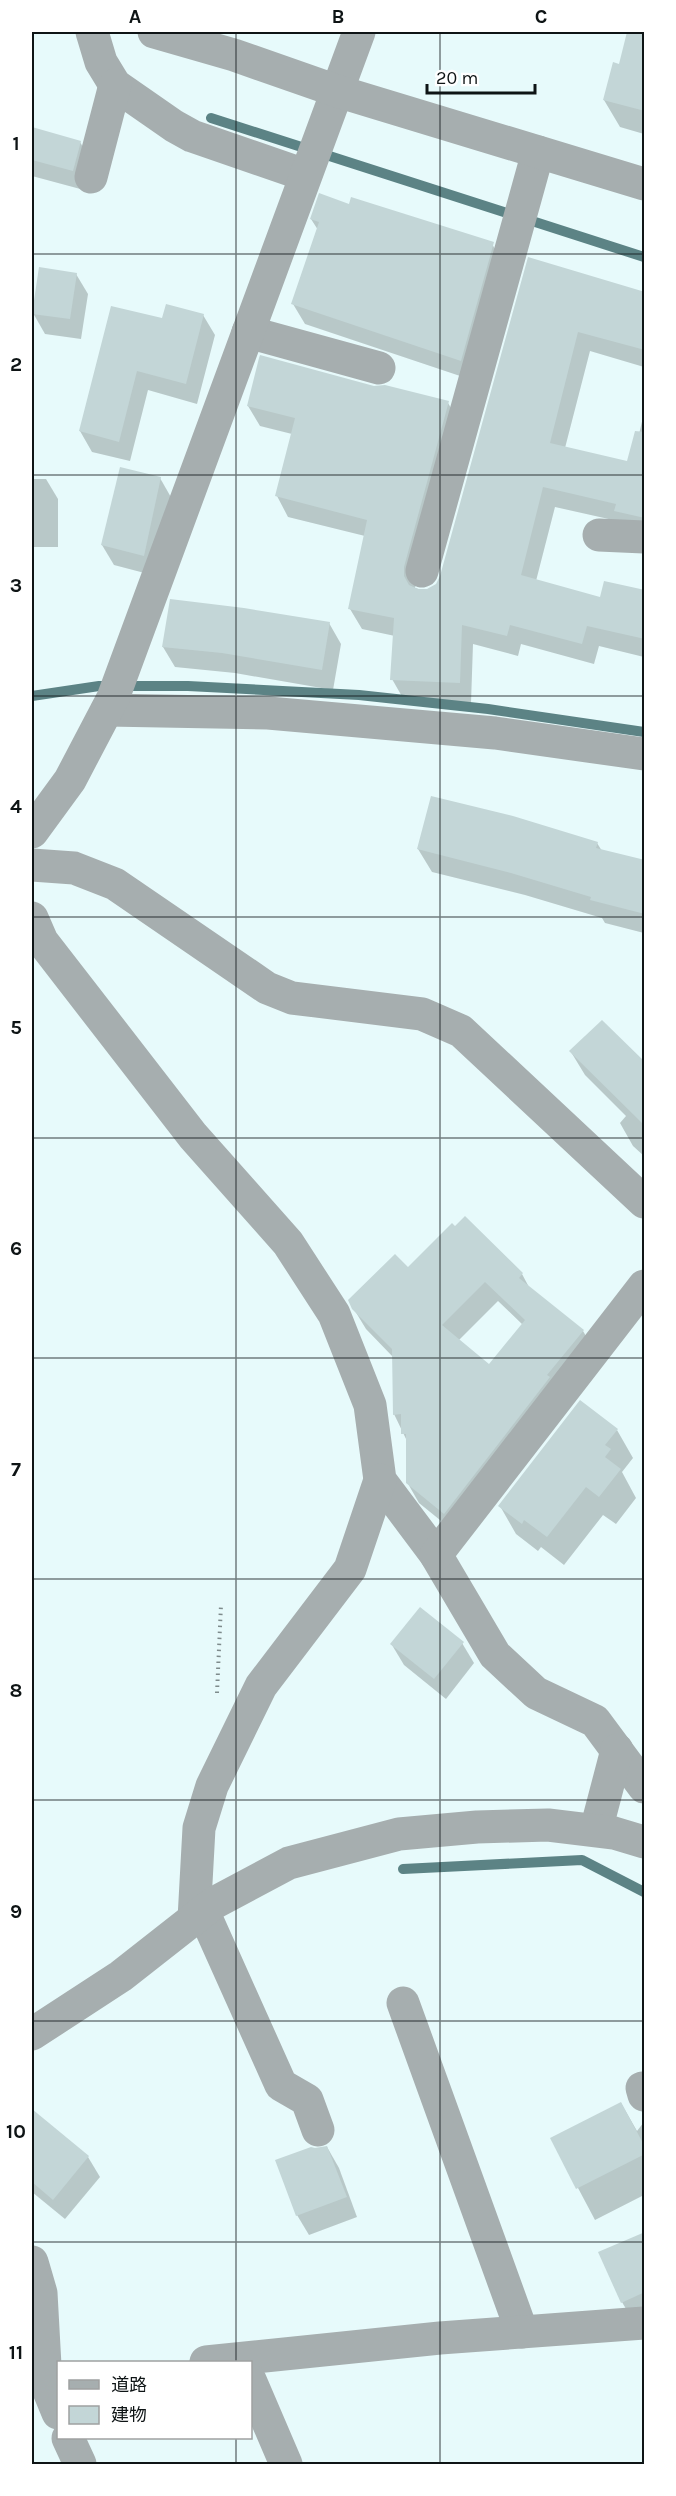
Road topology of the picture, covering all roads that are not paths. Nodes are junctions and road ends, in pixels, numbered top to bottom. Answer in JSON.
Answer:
{"nodes":[{"id":1,"x":92,"y":32,"type":"edge"},
{"id":2,"x":154,"y":32,"type":"edge"},
{"id":3,"x":359,"y":32,"type":"edge"},
{"id":4,"x":116,"y":85,"type":"junction"},
{"id":5,"x":337,"y":91,"type":"junction"},
{"id":6,"x":538,"y":152,"type":"junction"},
{"id":7,"x":311,"y":160,"type":"junction"},
{"id":8,"x":91,"y":177,"type":"dead end"},
{"id":9,"x":645,"y":184,"type":"edge"},
{"id":10,"x":248,"y":332,"type":"junction"},
{"id":11,"x":379,"y":368,"type":"dead end"},
{"id":12,"x":599,"y":535,"type":"dead end"},
{"id":13,"x":645,"y":537,"type":"edge"},
{"id":14,"x":422,"y":571,"type":"dead end"},
{"id":15,"x":115,"y":692,"type":"junction"},
{"id":16,"x":645,"y":754,"type":"edge"},
{"id":17,"x":32,"y":832,"type":"edge"},
{"id":18,"x":32,"y":865,"type":"edge"},
{"id":19,"x":32,"y":918,"type":"edge"},
{"id":20,"x":645,"y":1202,"type":"edge"},
{"id":21,"x":645,"y":1286,"type":"edge"},
{"id":22,"x":380,"y":1480,"type":"junction"},
{"id":23,"x":436,"y":1555,"type":"junction"},
{"id":24,"x":617,"y":1750,"type":"junction"},
{"id":25,"x":645,"y":1787,"type":"edge"},
{"id":26,"x":596,"y":1830,"type":"junction"},
{"id":27,"x":645,"y":1842,"type":"edge"},
{"id":28,"x":199,"y":1915,"type":"junction"},
{"id":29,"x":403,"y":2003,"type":"dead end"},
{"id":30,"x":32,"y":2034,"type":"edge"},
{"id":31,"x":318,"y":2130,"type":"dead end"},
{"id":32,"x":32,"y":2262,"type":"edge"},
{"id":33,"x":645,"y":2323,"type":"edge"},
{"id":34,"x":522,"y":2332,"type":"junction"},
{"id":35,"x":252,"y":2366,"type":"edge"},
{"id":36,"x":252,"y":2384,"type":"edge"},
{"id":37,"x":54,"y":2393,"type":"edge"},
{"id":38,"x":69,"y":2439,"type":"edge"},
{"id":39,"x":80,"y":2464,"type":"edge"},
{"id":40,"x":286,"y":2464,"type":"edge"}],
"edges":[{"from":1,"to":4,"type":"street"},
{"from":2,"to":5,"type":"street"},
{"from":3,"to":5,"type":"street"},
{"from":4,"to":7,"type":"street"},
{"from":4,"to":8,"type":"street"},
{"from":5,"to":6,"type":"street"},
{"from":5,"to":7,"type":"street"},
{"from":6,"to":9,"type":"street"},
{"from":6,"to":14,"type":"street"},
{"from":7,"to":10,"type":"street"},
{"from":10,"to":11,"type":"street"},
{"from":10,"to":15,"type":"street"},
{"from":12,"to":13,"type":"street"},
{"from":15,"to":16,"type":"street"},
{"from":15,"to":17,"type":"street"},
{"from":18,"to":20,"type":"street"},
{"from":19,"to":22,"type":"street"},
{"from":21,"to":23,"type":"street"},
{"from":22,"to":23,"type":"street"},
{"from":22,"to":28,"type":"street"},
{"from":23,"to":24,"type":"street"},
{"from":24,"to":25,"type":"street"},
{"from":24,"to":26,"type":"street"},
{"from":26,"to":27,"type":"street"},
{"from":26,"to":28,"type":"street"},
{"from":28,"to":30,"type":"street"},
{"from":28,"to":31,"type":"street"},
{"from":29,"to":34,"type":"street"},
{"from":32,"to":37,"type":"street"},
{"from":33,"to":34,"type":"street"},
{"from":34,"to":35,"type":"street"},
{"from":36,"to":40,"type":"street"},
{"from":38,"to":39,"type":"street"}]}
